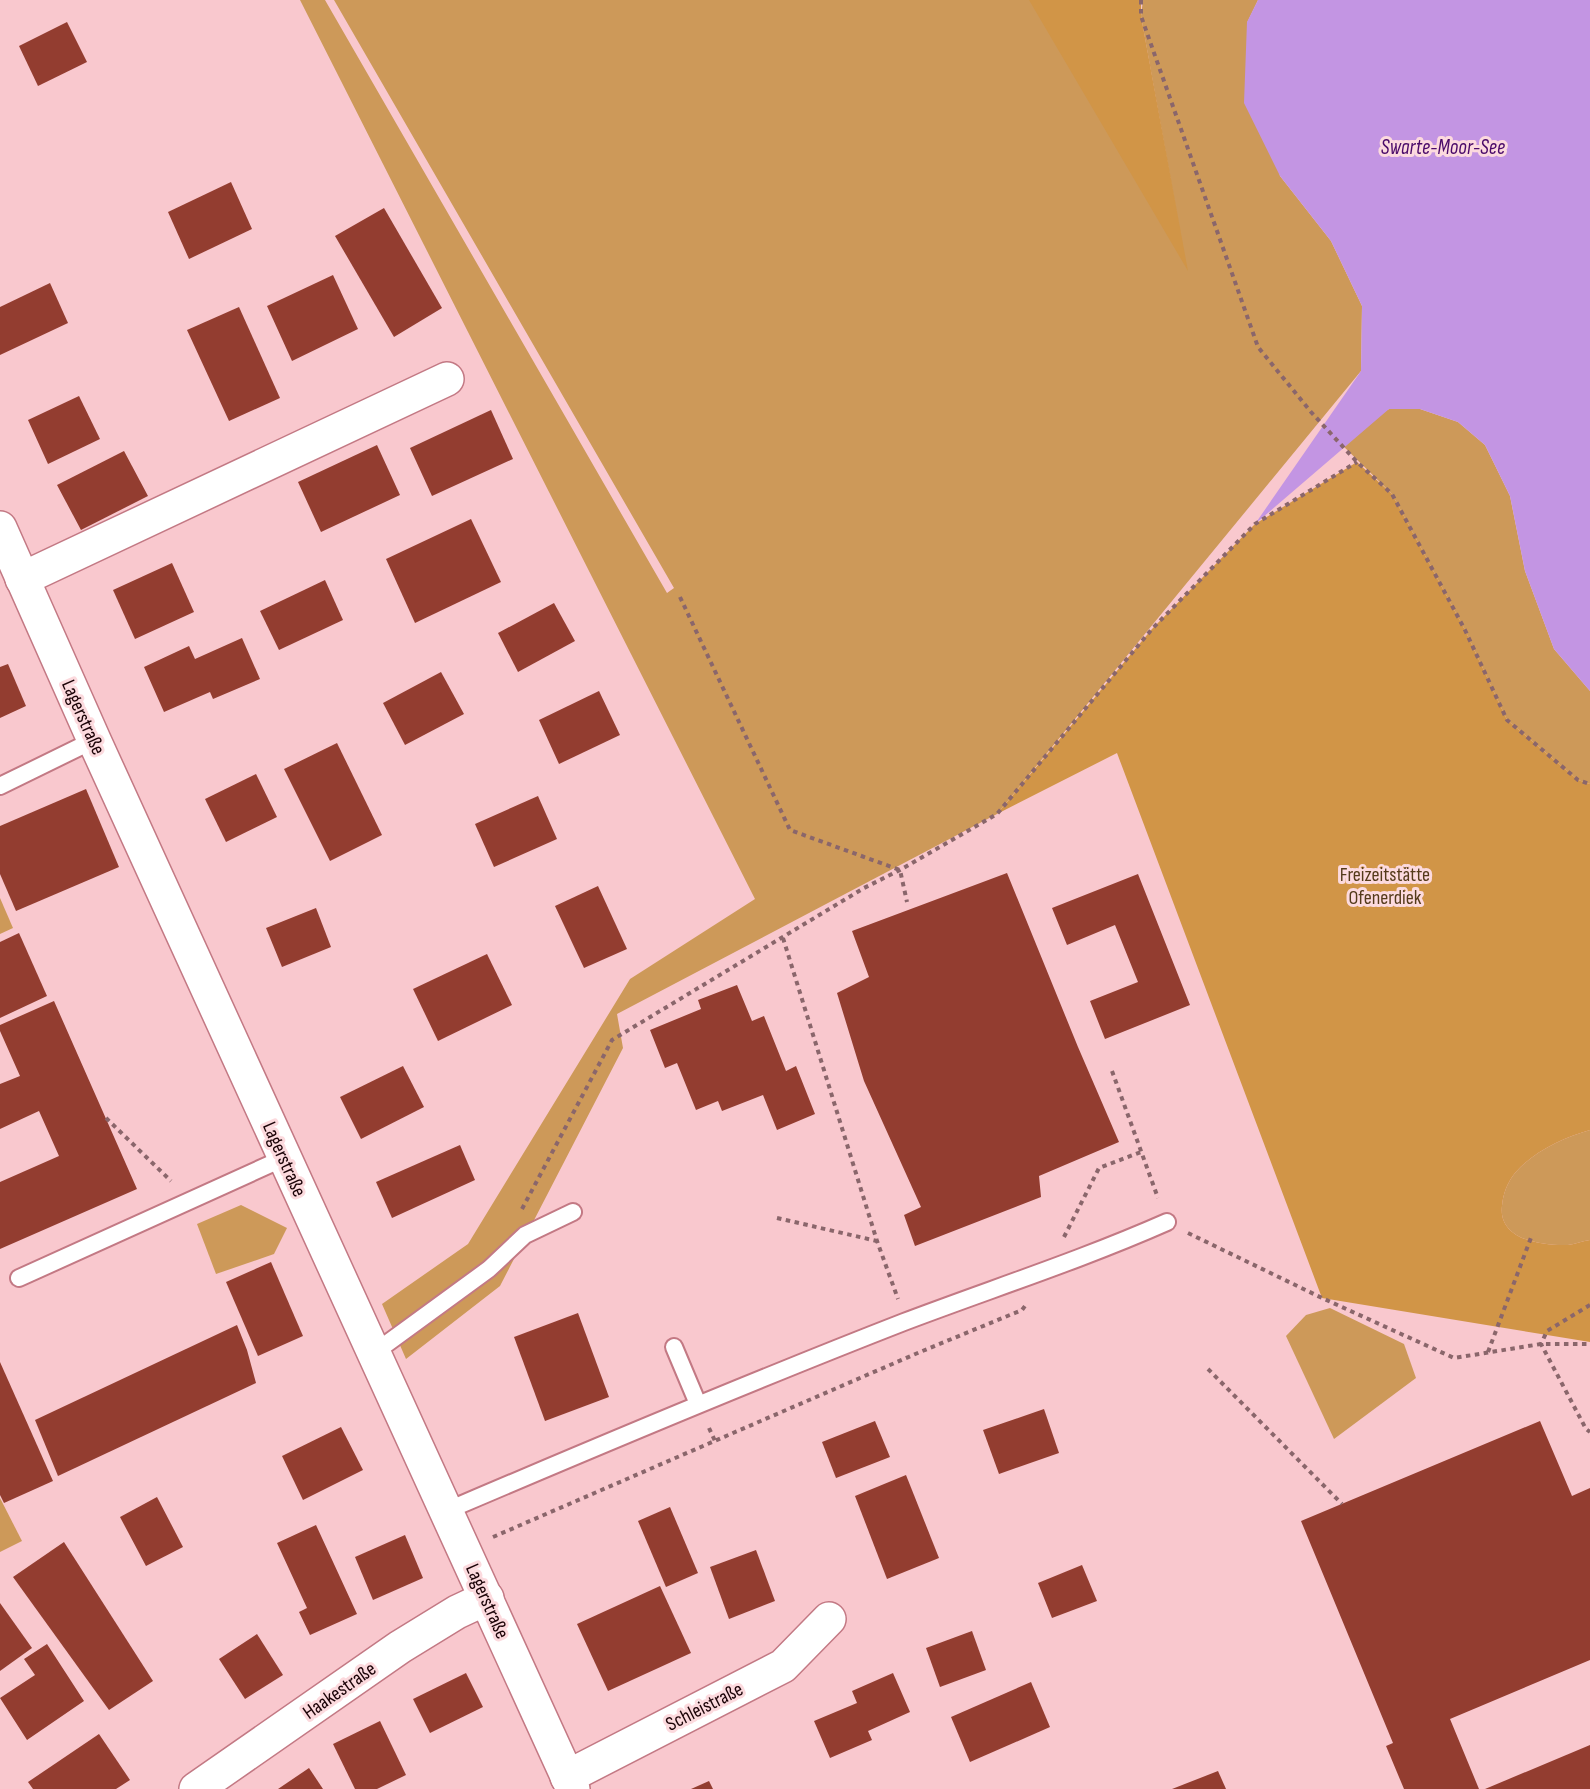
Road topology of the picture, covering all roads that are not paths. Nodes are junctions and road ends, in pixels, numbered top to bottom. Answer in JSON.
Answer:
{"nodes":[{"id":1,"x":447,"y":379,"type":"dead end"},
{"id":2,"x":0,"y":528,"type":"edge"},
{"id":3,"x":22,"y":579,"type":"junction"},
{"id":4,"x":94,"y":740,"type":"junction"},
{"id":5,"x":0,"y":786,"type":"edge"},
{"id":6,"x":284,"y":1158,"type":"junction"},
{"id":7,"x":573,"y":1212,"type":"dead end"},
{"id":8,"x":1167,"y":1222,"type":"road end"},
{"id":9,"x":19,"y":1278,"type":"dead end"},
{"id":10,"x":674,"y":1347,"type":"dead end"},
{"id":11,"x":374,"y":1353,"type":"junction"},
{"id":12,"x":698,"y":1404,"type":"junction"},
{"id":13,"x":446,"y":1511,"type":"junction"},
{"id":14,"x":487,"y":1598,"type":"junction"},
{"id":15,"x":829,"y":1619,"type":"dead end"},
{"id":16,"x":570,"y":1783,"type":"edge"},
{"id":17,"x":196,"y":1789,"type":"edge"}],
"edges":[{"from":1,"to":3,"type":"street"},
{"from":2,"to":3,"type":"street","name":"Lagerstraße"},
{"from":3,"to":4,"type":"street","name":"Lagerstraße"},
{"from":4,"to":5,"type":"lane"},
{"from":4,"to":6,"type":"street","name":"Lagerstraße"},
{"from":6,"to":9,"type":"lane"},
{"from":6,"to":11,"type":"street","name":"Lagerstraße"},
{"from":7,"to":11,"type":"lane"},
{"from":8,"to":12,"type":"lane"},
{"from":10,"to":12,"type":"lane"},
{"from":11,"to":13,"type":"street","name":"Lagerstraße"},
{"from":12,"to":13,"type":"lane"},
{"from":13,"to":14,"type":"street","name":"Lagerstraße"},
{"from":14,"to":16,"type":"street","name":"Lagerstraße"},
{"from":14,"to":17,"type":"street","name":"Haakestraße"},
{"from":15,"to":16,"type":"street","name":"Schleistraße"}]}
